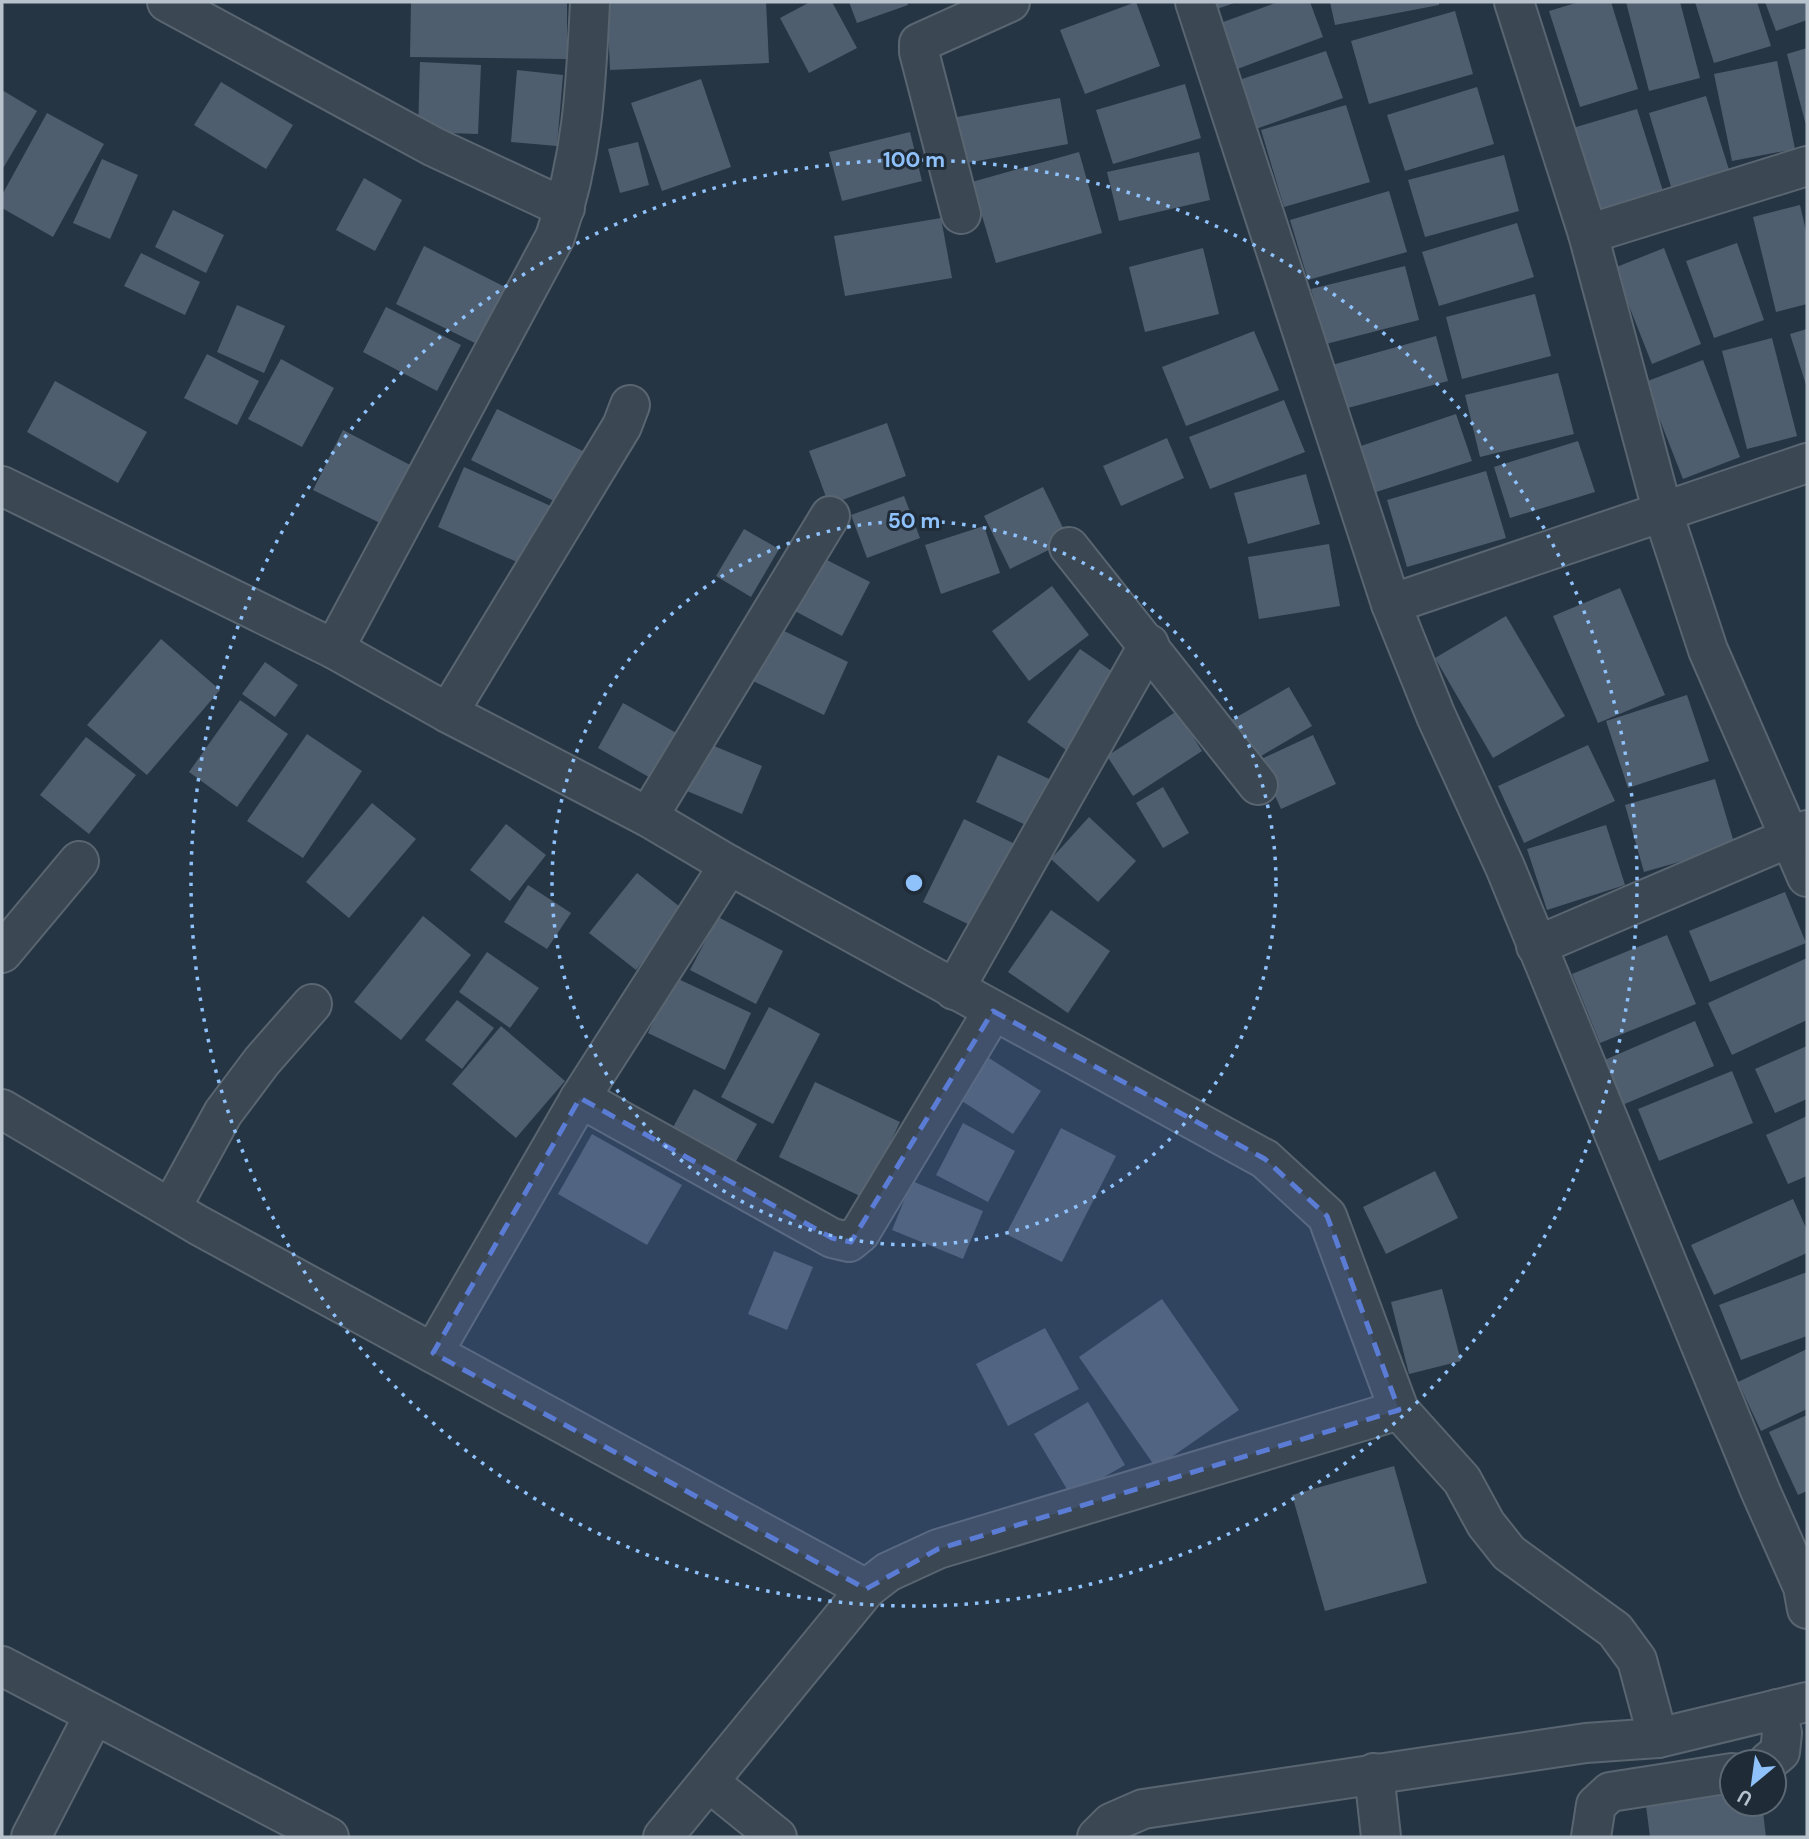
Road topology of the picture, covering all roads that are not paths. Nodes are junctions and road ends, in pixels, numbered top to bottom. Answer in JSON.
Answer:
{"nodes":[{"id":1,"x":167,"y":2,"type":"edge"},
{"id":2,"x":590,"y":2,"type":"edge"},
{"id":3,"x":1010,"y":2,"type":"edge"},
{"id":4,"x":1195,"y":2,"type":"edge"},
{"id":5,"x":1514,"y":2,"type":"edge"},
{"id":6,"x":1807,"y":166,"type":"edge"},
{"id":7,"x":565,"y":208,"type":"junction"},
{"id":8,"x":961,"y":214,"type":"dead end"},
{"id":9,"x":1588,"y":234,"type":"junction"},
{"id":10,"x":630,"y":405,"type":"dead end"},
{"id":11,"x":1807,"y":463,"type":"edge"},
{"id":12,"x":2,"y":486,"type":"edge"},
{"id":13,"x":1663,"y":513,"type":"junction"},
{"id":14,"x":830,"y":516,"type":"dead end"},
{"id":15,"x":1069,"y":547,"type":"dead end"},
{"id":16,"x":1391,"y":604,"type":"junction"},
{"id":17,"x":1149,"y":644,"type":"junction"},
{"id":18,"x":334,"y":649,"type":"junction"},
{"id":19,"x":448,"y":713,"type":"junction"},
{"id":20,"x":1258,"y":786,"type":"dead end"},
{"id":21,"x":648,"y":817,"type":"junction"},
{"id":22,"x":1797,"y":833,"type":"edge"},
{"id":23,"x":79,"y":862,"type":"dead end"},
{"id":24,"x":729,"y":865,"type":"junction"},
{"id":25,"x":1807,"y":877,"type":"edge"},
{"id":26,"x":1536,"y":946,"type":"junction"},
{"id":27,"x":2,"y":953,"type":"edge"},
{"id":28,"x":954,"y":990,"type":"junction"},
{"id":29,"x":312,"y":1004,"type":"dead end"},
{"id":30,"x":993,"y":1011,"type":"junction"},
{"id":31,"x":580,"y":1098,"type":"junction"},
{"id":32,"x":2,"y":1109,"type":"edge"},
{"id":33,"x":171,"y":1208,"type":"junction"},
{"id":34,"x":433,"y":1353,"type":"junction"},
{"id":35,"x":1399,"y":1410,"type":"junction"},
{"id":36,"x":866,"y":1589,"type":"junction"},
{"id":37,"x":1807,"y":1609,"type":"edge"},
{"id":38,"x":2,"y":1666,"type":"edge"},
{"id":39,"x":1792,"y":1705,"type":"edge"},
{"id":40,"x":94,"y":1715,"type":"junction"},
{"id":41,"x":1658,"y":1738,"type":"junction"},
{"id":42,"x":1780,"y":1748,"type":"edge"},
{"id":43,"x":1374,"y":1773,"type":"junction"},
{"id":44,"x":1718,"y":1775,"type":"edge"},
{"id":45,"x":710,"y":1783,"type":"junction"},
{"id":46,"x":32,"y":1837,"type":"edge"},
{"id":47,"x":329,"y":1837,"type":"edge"},
{"id":48,"x":663,"y":1837,"type":"edge"},
{"id":49,"x":777,"y":1837,"type":"edge"},
{"id":50,"x":1097,"y":1837,"type":"edge"},
{"id":51,"x":1381,"y":1837,"type":"edge"},
{"id":52,"x":1591,"y":1837,"type":"edge"}],
"edges":[{"from":1,"to":7,"type":"street"},
{"from":2,"to":7,"type":"street"},
{"from":3,"to":8,"type":"street"},
{"from":4,"to":16,"type":"street"},
{"from":5,"to":9,"type":"street"},
{"from":6,"to":9,"type":"street"},
{"from":7,"to":18,"type":"street"},
{"from":9,"to":13,"type":"street"},
{"from":10,"to":19,"type":"street"},
{"from":11,"to":13,"type":"street"},
{"from":12,"to":18,"type":"street"},
{"from":13,"to":16,"type":"street"},
{"from":13,"to":22,"type":"street"},
{"from":14,"to":21,"type":"street"},
{"from":15,"to":17,"type":"street"},
{"from":16,"to":26,"type":"street"},
{"from":17,"to":20,"type":"street"},
{"from":17,"to":28,"type":"street"},
{"from":18,"to":19,"type":"street"},
{"from":19,"to":21,"type":"street"},
{"from":21,"to":24,"type":"street"},
{"from":22,"to":25,"type":"street"},
{"from":22,"to":26,"type":"street"},
{"from":23,"to":27,"type":"street"},
{"from":24,"to":28,"type":"street"},
{"from":24,"to":31,"type":"street"},
{"from":26,"to":37,"type":"street"},
{"from":28,"to":30,"type":"street"},
{"from":29,"to":33,"type":"street"},
{"from":30,"to":31,"type":"street"},
{"from":30,"to":35,"type":"street"},
{"from":31,"to":34,"type":"street"},
{"from":32,"to":33,"type":"street"},
{"from":33,"to":34,"type":"street"},
{"from":34,"to":36,"type":"street"},
{"from":35,"to":36,"type":"street"},
{"from":35,"to":41,"type":"street"},
{"from":36,"to":45,"type":"street"},
{"from":38,"to":40,"type":"street"},
{"from":39,"to":41,"type":"street"},
{"from":39,"to":42,"type":"street"},
{"from":40,"to":46,"type":"street"},
{"from":40,"to":47,"type":"street"},
{"from":41,"to":43,"type":"street"},
{"from":43,"to":50,"type":"street"},
{"from":43,"to":51,"type":"street"},
{"from":44,"to":52,"type":"street"},
{"from":45,"to":48,"type":"street"},
{"from":45,"to":49,"type":"street"}]}
